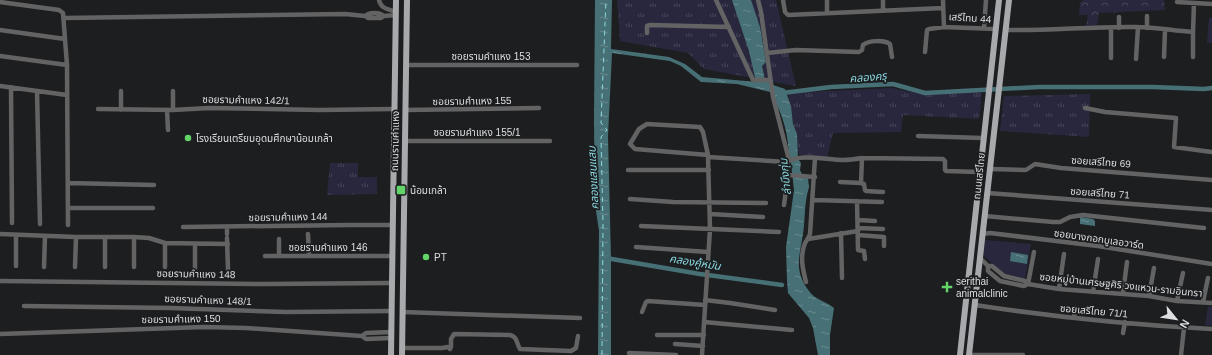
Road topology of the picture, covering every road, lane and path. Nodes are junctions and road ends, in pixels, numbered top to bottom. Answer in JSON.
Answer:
{"nodes":[{"id":1,"x":379,"y":0,"type":"edge"},
{"id":2,"x":396,"y":0,"type":"edge"},
{"id":3,"x":407,"y":0,"type":"edge"},
{"id":4,"x":716,"y":0,"type":"edge"},
{"id":5,"x":758,"y":0,"type":"edge"},
{"id":6,"x":783,"y":0,"type":"edge"},
{"id":7,"x":827,"y":0,"type":"edge"},
{"id":8,"x":883,"y":0,"type":"edge"},
{"id":9,"x":942,"y":0,"type":"edge"},
{"id":10,"x":986,"y":0,"type":"edge"},
{"id":11,"x":999,"y":0,"type":"edge"},
{"id":12,"x":1009,"y":0,"type":"edge"},
{"id":13,"x":0,"y":2,"type":"edge"},
{"id":14,"x":1179,"y":2,"type":"edge"},
{"id":15,"x":1210,"y":2,"type":"edge"},
{"id":16,"x":1194,"y":3,"type":"junction"},
{"id":17,"x":943,"y":8,"type":"junction"},
{"id":18,"x":883,"y":10,"type":"junction"},
{"id":19,"x":827,"y":12,"type":"junction"},
{"id":20,"x":396,"y":13,"type":"junction"},
{"id":21,"x":1147,"y":16,"type":"dead end"},
{"id":22,"x":1119,"y":17,"type":"dead end"},
{"id":23,"x":64,"y":18,"type":"junction"},
{"id":24,"x":729,"y":27,"type":"junction"},
{"id":25,"x":944,"y":27,"type":"junction"},
{"id":26,"x":1138,"y":27,"type":"junction"},
{"id":27,"x":984,"y":28,"type":"junction"},
{"id":28,"x":1111,"y":28,"type":"junction"},
{"id":29,"x":1119,"y":28,"type":"junction"},
{"id":30,"x":1147,"y":28,"type":"junction"},
{"id":31,"x":996,"y":29,"type":"junction"},
{"id":32,"x":0,"y":30,"type":"edge"},
{"id":33,"x":1006,"y":30,"type":"junction"},
{"id":34,"x":1165,"y":30,"type":"junction"},
{"id":35,"x":1192,"y":32,"type":"junction"},
{"id":36,"x":647,"y":33,"type":"dead end"},
{"id":37,"x":65,"y":39,"type":"junction"},
{"id":38,"x":925,"y":52,"type":"dead end"},
{"id":39,"x":767,"y":53,"type":"junction"},
{"id":40,"x":0,"y":56,"type":"edge"},
{"id":41,"x":892,"y":57,"type":"dead end"},
{"id":42,"x":1164,"y":57,"type":"dead end"},
{"id":43,"x":1193,"y":57,"type":"dead end"},
{"id":44,"x":1111,"y":58,"type":"dead end"},
{"id":45,"x":1136,"y":59,"type":"dead end"},
{"id":46,"x":67,"y":65,"type":"junction"},
{"id":47,"x":406,"y":65,"type":"junction"},
{"id":48,"x":577,"y":65,"type":"dead end"},
{"id":49,"x":770,"y":80,"type":"junction"},
{"id":50,"x":0,"y":86,"type":"edge"},
{"id":51,"x":11,"y":87,"type":"junction"},
{"id":52,"x":37,"y":91,"type":"junction"},
{"id":53,"x":121,"y":92,"type":"dead end"},
{"id":54,"x":173,"y":92,"type":"dead end"},
{"id":55,"x":67,"y":95,"type":"junction"},
{"id":56,"x":539,"y":108,"type":"dead end"},
{"id":57,"x":1085,"y":108,"type":"dead end"},
{"id":58,"x":394,"y":109,"type":"junction"},
{"id":59,"x":98,"y":110,"type":"dead end"},
{"id":60,"x":121,"y":110,"type":"junction"},
{"id":61,"x":167,"y":110,"type":"junction"},
{"id":62,"x":173,"y":110,"type":"junction"},
{"id":63,"x":405,"y":110,"type":"junction"},
{"id":64,"x":168,"y":130,"type":"dead end"},
{"id":65,"x":918,"y":136,"type":"dead end"},
{"id":66,"x":983,"y":138,"type":"junction"},
{"id":67,"x":405,"y":141,"type":"junction"},
{"id":68,"x":550,"y":141,"type":"dead end"},
{"id":69,"x":1212,"y":152,"type":"edge"},
{"id":70,"x":708,"y":156,"type":"junction"},
{"id":71,"x":815,"y":158,"type":"junction"},
{"id":72,"x":862,"y":158,"type":"junction"},
{"id":73,"x":789,"y":161,"type":"junction"},
{"id":74,"x":990,"y":169,"type":"junction"},
{"id":75,"x":628,"y":170,"type":"dead end"},
{"id":76,"x":709,"y":170,"type":"junction"},
{"id":77,"x":979,"y":172,"type":"junction"},
{"id":78,"x":790,"y":175,"type":"junction"},
{"id":79,"x":815,"y":177,"type":"junction"},
{"id":80,"x":1212,"y":180,"type":"edge"},
{"id":81,"x":840,"y":182,"type":"dead end"},
{"id":82,"x":68,"y":183,"type":"junction"},
{"id":83,"x":861,"y":183,"type":"junction"},
{"id":84,"x":154,"y":185,"type":"dead end"},
{"id":85,"x":883,"y":192,"type":"dead end"},
{"id":86,"x":987,"y":193,"type":"junction"},
{"id":87,"x":630,"y":199,"type":"dead end"},
{"id":88,"x":813,"y":200,"type":"junction"},
{"id":89,"x":857,"y":201,"type":"junction"},
{"id":90,"x":710,"y":202,"type":"junction"},
{"id":91,"x":882,"y":202,"type":"dead end"},
{"id":92,"x":766,"y":203,"type":"dead end"},
{"id":93,"x":784,"y":205,"type":"dead end"},
{"id":94,"x":68,"y":208,"type":"junction"},
{"id":95,"x":153,"y":208,"type":"dead end"},
{"id":96,"x":1212,"y":210,"type":"edge"},
{"id":97,"x":710,"y":214,"type":"junction"},
{"id":98,"x":985,"y":216,"type":"junction"},
{"id":99,"x":763,"y":217,"type":"dead end"},
{"id":100,"x":858,"y":220,"type":"junction"},
{"id":101,"x":875,"y":221,"type":"dead end"},
{"id":102,"x":12,"y":223,"type":"dead end"},
{"id":103,"x":40,"y":224,"type":"dead end"},
{"id":104,"x":68,"y":226,"type":"dead end"},
{"id":105,"x":393,"y":226,"type":"junction"},
{"id":106,"x":641,"y":226,"type":"dead end"},
{"id":107,"x":183,"y":227,"type":"dead end"},
{"id":108,"x":227,"y":227,"type":"junction"},
{"id":109,"x":1204,"y":228,"type":"dead end"},
{"id":110,"x":883,"y":229,"type":"dead end"},
{"id":111,"x":710,"y":230,"type":"junction"},
{"id":112,"x":858,"y":231,"type":"junction"},
{"id":113,"x":779,"y":232,"type":"dead end"},
{"id":114,"x":841,"y":233,"type":"junction"},
{"id":115,"x":973,"y":233,"type":"junction"},
{"id":116,"x":0,"y":234,"type":"edge"},
{"id":117,"x":308,"y":234,"type":"dead end"},
{"id":118,"x":983,"y":234,"type":"junction"},
{"id":119,"x":16,"y":235,"type":"junction"},
{"id":120,"x":45,"y":236,"type":"junction"},
{"id":121,"x":76,"y":237,"type":"junction"},
{"id":122,"x":105,"y":237,"type":"junction"},
{"id":123,"x":134,"y":237,"type":"junction"},
{"id":124,"x":279,"y":239,"type":"dead end"},
{"id":125,"x":808,"y":239,"type":"junction"},
{"id":126,"x":165,"y":243,"type":"junction"},
{"id":127,"x":195,"y":244,"type":"junction"},
{"id":128,"x":228,"y":244,"type":"junction"},
{"id":129,"x":884,"y":246,"type":"dead end"},
{"id":130,"x":636,"y":247,"type":"dead end"},
{"id":131,"x":708,"y":252,"type":"junction"},
{"id":132,"x":1034,"y":252,"type":"dead end"},
{"id":133,"x":1064,"y":254,"type":"dead end"},
{"id":134,"x":265,"y":256,"type":"dead end"},
{"id":135,"x":279,"y":256,"type":"junction"},
{"id":136,"x":309,"y":256,"type":"junction"},
{"id":137,"x":391,"y":256,"type":"junction"},
{"id":138,"x":865,"y":259,"type":"dead end"},
{"id":139,"x":980,"y":259,"type":"junction"},
{"id":140,"x":1098,"y":259,"type":"dead end"},
{"id":141,"x":1127,"y":262,"type":"dead end"},
{"id":142,"x":1212,"y":264,"type":"edge"},
{"id":143,"x":16,"y":266,"type":"dead end"},
{"id":144,"x":988,"y":266,"type":"junction"},
{"id":145,"x":44,"y":267,"type":"dead end"},
{"id":146,"x":76,"y":267,"type":"dead end"},
{"id":147,"x":105,"y":267,"type":"dead end"},
{"id":148,"x":134,"y":267,"type":"dead end"},
{"id":149,"x":165,"y":267,"type":"dead end"},
{"id":150,"x":195,"y":268,"type":"dead end"},
{"id":151,"x":1154,"y":268,"type":"dead end"},
{"id":152,"x":228,"y":270,"type":"dead end"},
{"id":153,"x":1183,"y":273,"type":"dead end"},
{"id":154,"x":1004,"y":276,"type":"junction"},
{"id":155,"x":842,"y":278,"type":"dead end"},
{"id":156,"x":1208,"y":278,"type":"dead end"},
{"id":157,"x":0,"y":281,"type":"edge"},
{"id":158,"x":1000,"y":281,"type":"junction"},
{"id":159,"x":806,"y":282,"type":"dead end"},
{"id":160,"x":391,"y":283,"type":"junction"},
{"id":161,"x":1028,"y":284,"type":"junction"},
{"id":162,"x":1059,"y":289,"type":"junction"},
{"id":163,"x":1093,"y":292,"type":"junction"},
{"id":164,"x":1123,"y":293,"type":"junction"},
{"id":165,"x":1149,"y":296,"type":"junction"},
{"id":166,"x":1177,"y":301,"type":"junction"},
{"id":167,"x":1203,"y":302,"type":"junction"},
{"id":168,"x":705,"y":303,"type":"junction"},
{"id":169,"x":1212,"y":303,"type":"edge"},
{"id":170,"x":976,"y":305,"type":"junction"},
{"id":171,"x":24,"y":306,"type":"dead end"},
{"id":172,"x":1075,"y":308,"type":"dead end"},
{"id":173,"x":775,"y":310,"type":"dead end"},
{"id":174,"x":391,"y":311,"type":"junction"},
{"id":175,"x":403,"y":312,"type":"junction"},
{"id":176,"x":642,"y":312,"type":"dead end"},
{"id":177,"x":580,"y":318,"type":"dead end"},
{"id":178,"x":1074,"y":318,"type":"junction"},
{"id":179,"x":704,"y":322,"type":"junction"},
{"id":180,"x":1125,"y":322,"type":"junction"},
{"id":181,"x":1184,"y":328,"type":"junction"},
{"id":182,"x":1212,"y":329,"type":"edge"},
{"id":183,"x":792,"y":330,"type":"dead end"},
{"id":184,"x":1123,"y":333,"type":"dead end"},
{"id":185,"x":0,"y":334,"type":"edge"},
{"id":186,"x":391,"y":335,"type":"junction"},
{"id":187,"x":657,"y":335,"type":"dead end"},
{"id":188,"x":704,"y":335,"type":"junction"},
{"id":189,"x":578,"y":336,"type":"dead end"},
{"id":190,"x":675,"y":344,"type":"dead end"},
{"id":191,"x":702,"y":346,"type":"junction"},
{"id":192,"x":403,"y":348,"type":"junction"},
{"id":193,"x":629,"y":353,"type":"dead end"},
{"id":194,"x":390,"y":355,"type":"edge"},
{"id":195,"x":402,"y":355,"type":"edge"},
{"id":196,"x":676,"y":355,"type":"edge"},
{"id":197,"x":702,"y":355,"type":"edge"},
{"id":198,"x":960,"y":355,"type":"edge"},
{"id":199,"x":970,"y":355,"type":"edge"},
{"id":200,"x":1023,"y":355,"type":"edge"},
{"id":201,"x":1181,"y":355,"type":"edge"}],
"edges":[{"from":1,"to":20,"type":"street"},
{"from":2,"to":20,"type":"main road","name":"ถนนรามคำแหง"},
{"from":3,"to":47,"type":"main road","name":"ถนนรามคำแหง"},
{"from":4,"to":24,"type":"street"},
{"from":5,"to":39,"type":"street"},
{"from":6,"to":19,"type":"street"},
{"from":7,"to":19,"type":"street"},
{"from":8,"to":18,"type":"street"},
{"from":9,"to":17,"type":"street","name":"เสรีไทน 44"},
{"from":10,"to":27,"type":"street"},
{"from":11,"to":31,"type":"main road","name":"ถนนเสรีไทย"},
{"from":12,"to":33,"type":"main road","name":"ถนนเสรีไทย"},
{"from":13,"to":23,"type":"street"},
{"from":14,"to":16,"type":"street"},
{"from":15,"to":16,"type":"street"},
{"from":16,"to":35,"type":"street"},
{"from":17,"to":18,"type":"street"},
{"from":17,"to":25,"type":"street","name":"เสรีไทน 44"},
{"from":18,"to":19,"type":"street"},
{"from":20,"to":23,"type":"street"},
{"from":20,"to":58,"type":"main road","name":"ถนนรามคำแหง"},
{"from":21,"to":30,"type":"street"},
{"from":22,"to":29,"type":"street"},
{"from":23,"to":37,"type":"street"},
{"from":24,"to":36,"type":"street"},
{"from":24,"to":49,"type":"street"},
{"from":25,"to":27,"type":"street","name":"เสรีไทน 44"},
{"from":25,"to":38,"type":"street"},
{"from":26,"to":29,"type":"street"},
{"from":26,"to":30,"type":"street"},
{"from":26,"to":45,"type":"street"},
{"from":27,"to":31,"type":"street","name":"เสรีไทน 44"},
{"from":28,"to":29,"type":"street"},
{"from":28,"to":33,"type":"street"},
{"from":28,"to":44,"type":"street"},
{"from":30,"to":34,"type":"street"},
{"from":31,"to":66,"type":"main road","name":"ถนนเสรีไทย"},
{"from":32,"to":37,"type":"street"},
{"from":33,"to":74,"type":"main road","name":"ถนนเสรีไทย"},
{"from":34,"to":35,"type":"street"},
{"from":34,"to":42,"type":"street"},
{"from":35,"to":43,"type":"street"},
{"from":37,"to":46,"type":"street"},
{"from":39,"to":41,"type":"street"},
{"from":39,"to":49,"type":"street"},
{"from":40,"to":46,"type":"street"},
{"from":46,"to":55,"type":"street"},
{"from":47,"to":48,"type":"street","name":"ซอยรามคำแหง 153"},
{"from":47,"to":63,"type":"main road","name":"ถนนรามคำแหง"},
{"from":49,"to":73,"type":"street"},
{"from":50,"to":51,"type":"street"},
{"from":51,"to":52,"type":"street"},
{"from":51,"to":102,"type":"street"},
{"from":52,"to":55,"type":"street"},
{"from":52,"to":103,"type":"street"},
{"from":53,"to":60,"type":"street"},
{"from":54,"to":62,"type":"street"},
{"from":55,"to":82,"type":"street"},
{"from":56,"to":63,"type":"street","name":"ซอยรามคำแหง 155"},
{"from":57,"to":69,"type":"street"},
{"from":58,"to":62,"type":"street","name":"ซอยรามคำแหง 142/1"},
{"from":58,"to":105,"type":"main road","name":"ถนนรามคำแหง"},
{"from":59,"to":60,"type":"street","name":"ซอยรามคำแหง 142/1"},
{"from":60,"to":61,"type":"street","name":"ซอยรามคำแหง 142/1"},
{"from":61,"to":62,"type":"street","name":"ซอยรามคำแหง 142/1"},
{"from":61,"to":64,"type":"street"},
{"from":63,"to":67,"type":"main road","name":"ถนนรามคำแหง"},
{"from":65,"to":66,"type":"street"},
{"from":66,"to":77,"type":"main road","name":"ถนนเสรีไทย"},
{"from":67,"to":68,"type":"street","name":"ซอยรามคำแหง 155/1"},
{"from":67,"to":175,"type":"main road","name":"ถนนรามคำแหง"},
{"from":70,"to":70,"type":"street"},
{"from":70,"to":73,"type":"street"},
{"from":70,"to":76,"type":"street"},
{"from":71,"to":72,"type":"street"},
{"from":71,"to":73,"type":"street"},
{"from":71,"to":79,"type":"street"},
{"from":72,"to":77,"type":"street"},
{"from":72,"to":83,"type":"street"},
{"from":73,"to":78,"type":"street"},
{"from":74,"to":80,"type":"street","name":"ซอยเสรีไทย 69"},
{"from":74,"to":86,"type":"main road","name":"ถนนเสรีไทย"},
{"from":75,"to":76,"type":"street"},
{"from":76,"to":90,"type":"street"},
{"from":77,"to":115,"type":"main road","name":"ถนนเสรีไทย"},
{"from":78,"to":79,"type":"street"},
{"from":78,"to":93,"type":"street"},
{"from":79,"to":88,"type":"street"},
{"from":81,"to":83,"type":"street"},
{"from":82,"to":84,"type":"street"},
{"from":82,"to":94,"type":"street"},
{"from":83,"to":85,"type":"street"},
{"from":86,"to":96,"type":"street","name":"ซอยเสรีไทย 71"},
{"from":86,"to":98,"type":"main road","name":"ถนนเสรีไทย"},
{"from":87,"to":90,"type":"street"},
{"from":88,"to":89,"type":"street"},
{"from":88,"to":125,"type":"street"},
{"from":89,"to":91,"type":"street"},
{"from":89,"to":100,"type":"street"},
{"from":90,"to":92,"type":"street"},
{"from":90,"to":97,"type":"street"},
{"from":94,"to":95,"type":"street"},
{"from":94,"to":104,"type":"street"},
{"from":97,"to":99,"type":"street"},
{"from":97,"to":111,"type":"street"},
{"from":98,"to":109,"type":"street"},
{"from":98,"to":118,"type":"main road","name":"ถนนเสรีไทย"},
{"from":100,"to":101,"type":"street"},
{"from":100,"to":112,"type":"street"},
{"from":105,"to":108,"type":"street","name":"ซอยรามคำแหง 144"},
{"from":105,"to":137,"type":"main road","name":"ถนนรามคำแหง"},
{"from":106,"to":111,"type":"street"},
{"from":107,"to":108,"type":"street","name":"ซอยรามคำแหง 144"},
{"from":108,"to":128,"type":"street"},
{"from":110,"to":112,"type":"street"},
{"from":111,"to":113,"type":"street"},
{"from":111,"to":131,"type":"street"},
{"from":112,"to":114,"type":"street"},
{"from":112,"to":129,"type":"street"},
{"from":112,"to":138,"type":"street"},
{"from":114,"to":125,"type":"street"},
{"from":114,"to":155,"type":"street"},
{"from":115,"to":118,"type":"main road"},
{"from":115,"to":198,"type":"main road","name":"ถนนเสรีไทย"},
{"from":116,"to":119,"type":"street"},
{"from":117,"to":136,"type":"street"},
{"from":118,"to":139,"type":"main road","name":"ถนนเสรีไทย"},
{"from":118,"to":142,"type":"street","name":"ซอยบางกอกบูเลอวาร์ด"},
{"from":119,"to":120,"type":"street"},
{"from":119,"to":143,"type":"street"},
{"from":120,"to":121,"type":"street"},
{"from":120,"to":145,"type":"street"},
{"from":121,"to":122,"type":"street"},
{"from":121,"to":146,"type":"street"},
{"from":122,"to":123,"type":"street"},
{"from":122,"to":147,"type":"street"},
{"from":123,"to":126,"type":"street"},
{"from":123,"to":148,"type":"street"},
{"from":124,"to":135,"type":"street"},
{"from":125,"to":159,"type":"street"},
{"from":126,"to":127,"type":"street"},
{"from":126,"to":149,"type":"street"},
{"from":127,"to":128,"type":"street"},
{"from":127,"to":150,"type":"street"},
{"from":128,"to":152,"type":"street"},
{"from":130,"to":131,"type":"street"},
{"from":131,"to":168,"type":"street"},
{"from":132,"to":161,"type":"street"},
{"from":133,"to":162,"type":"street"},
{"from":134,"to":135,"type":"street","name":"ซอยรามคำแหง 146"},
{"from":135,"to":136,"type":"street","name":"ซอยรามคำแหง 146"},
{"from":136,"to":137,"type":"street","name":"ซอยรามคำแหง 146"},
{"from":137,"to":160,"type":"main road","name":"ถนนรามคำแหง"},
{"from":139,"to":144,"type":"street","name":"ซอยหมู่บ้านเศรษฐศิริ วงแหวน-รามอินทรา"},
{"from":139,"to":170,"type":"main road","name":"ถนนเสรีไทย"},
{"from":140,"to":163,"type":"street"},
{"from":141,"to":164,"type":"street"},
{"from":144,"to":154,"type":"street","name":"ซอยหมู่บ้านเศรษฐศิริ วงแหวน-รามอินทรา"},
{"from":144,"to":158,"type":"street","name":"ซอยหมู่บ้านเศรษฐศิริ วงแหวน-รามอินทรา"},
{"from":151,"to":165,"type":"street"},
{"from":153,"to":166,"type":"street"},
{"from":154,"to":158,"type":"street"},
{"from":154,"to":161,"type":"street","name":"ซอยหมู่บ้านเศรษฐศิริ วงแหวน-รามอินทรา"},
{"from":156,"to":167,"type":"street"},
{"from":157,"to":160,"type":"street","name":"ซอยรามคำแหง 148"},
{"from":158,"to":161,"type":"street","name":"ซอยหมู่บ้านเศรษฐศิริ วงแหวน-รามอินทรา"},
{"from":160,"to":174,"type":"main road","name":"ถนนรามคำแหง"},
{"from":161,"to":162,"type":"street","name":"ซอยหมู่บ้านเศรษฐศิริ วงแหวน-รามอินทรา"},
{"from":162,"to":163,"type":"street","name":"ซอยหมู่บ้านเศรษฐศิริ วงแหวน-รามอินทรา"},
{"from":163,"to":164,"type":"street","name":"ซอยหมู่บ้านเศรษฐศิริ วงแหวน-รามอินทรา"},
{"from":164,"to":165,"type":"street","name":"ซอยหมู่บ้านเศรษฐศิริ วงแหวน-รามอินทรา"},
{"from":165,"to":166,"type":"street","name":"ซอยหมู่บ้านเศรษฐศิริ วงแหวน-รามอินทรา"},
{"from":166,"to":167,"type":"street","name":"ซอยหมู่บ้านเศรษฐศิริ วงแหวน-รามอินทรา"},
{"from":167,"to":169,"type":"street","name":"ซอยหมู่บ้านเศรษฐศิริ วงแหวน-รามอินทรา"},
{"from":168,"to":173,"type":"street"},
{"from":168,"to":176,"type":"street"},
{"from":168,"to":179,"type":"street"},
{"from":170,"to":178,"type":"street","name":"ซอยเสรีไทย 71/1"},
{"from":170,"to":199,"type":"main road","name":"ถนนเสรีไทย"},
{"from":171,"to":174,"type":"street","name":"ซอยรามคำแหง 148/1"},
{"from":172,"to":178,"type":"street"},
{"from":174,"to":186,"type":"main road","name":"ถนนรามคำแหง"},
{"from":175,"to":177,"type":"street"},
{"from":175,"to":192,"type":"main road","name":"ถนนรามคำแหง"},
{"from":178,"to":180,"type":"street","name":"ซอยเสรีไทย 71/1"},
{"from":179,"to":183,"type":"street"},
{"from":179,"to":188,"type":"street"},
{"from":180,"to":181,"type":"street","name":"ซอยเสรีไทย 71/1"},
{"from":180,"to":184,"type":"street"},
{"from":181,"to":182,"type":"street","name":"ซอยเสรีไทย 71/1"},
{"from":181,"to":201,"type":"street"},
{"from":185,"to":186,"type":"street","name":"ซอยรามคำแหง 150"},
{"from":186,"to":194,"type":"main road","name":"ถนนรามคำแหง"},
{"from":187,"to":188,"type":"street"},
{"from":188,"to":191,"type":"street"},
{"from":189,"to":192,"type":"street"},
{"from":190,"to":191,"type":"street"},
{"from":191,"to":197,"type":"street"},
{"from":192,"to":195,"type":"main road","name":"ถนนรามคำแหง"},
{"from":193,"to":196,"type":"street"},
{"from":199,"to":200,"type":"street"}]}
